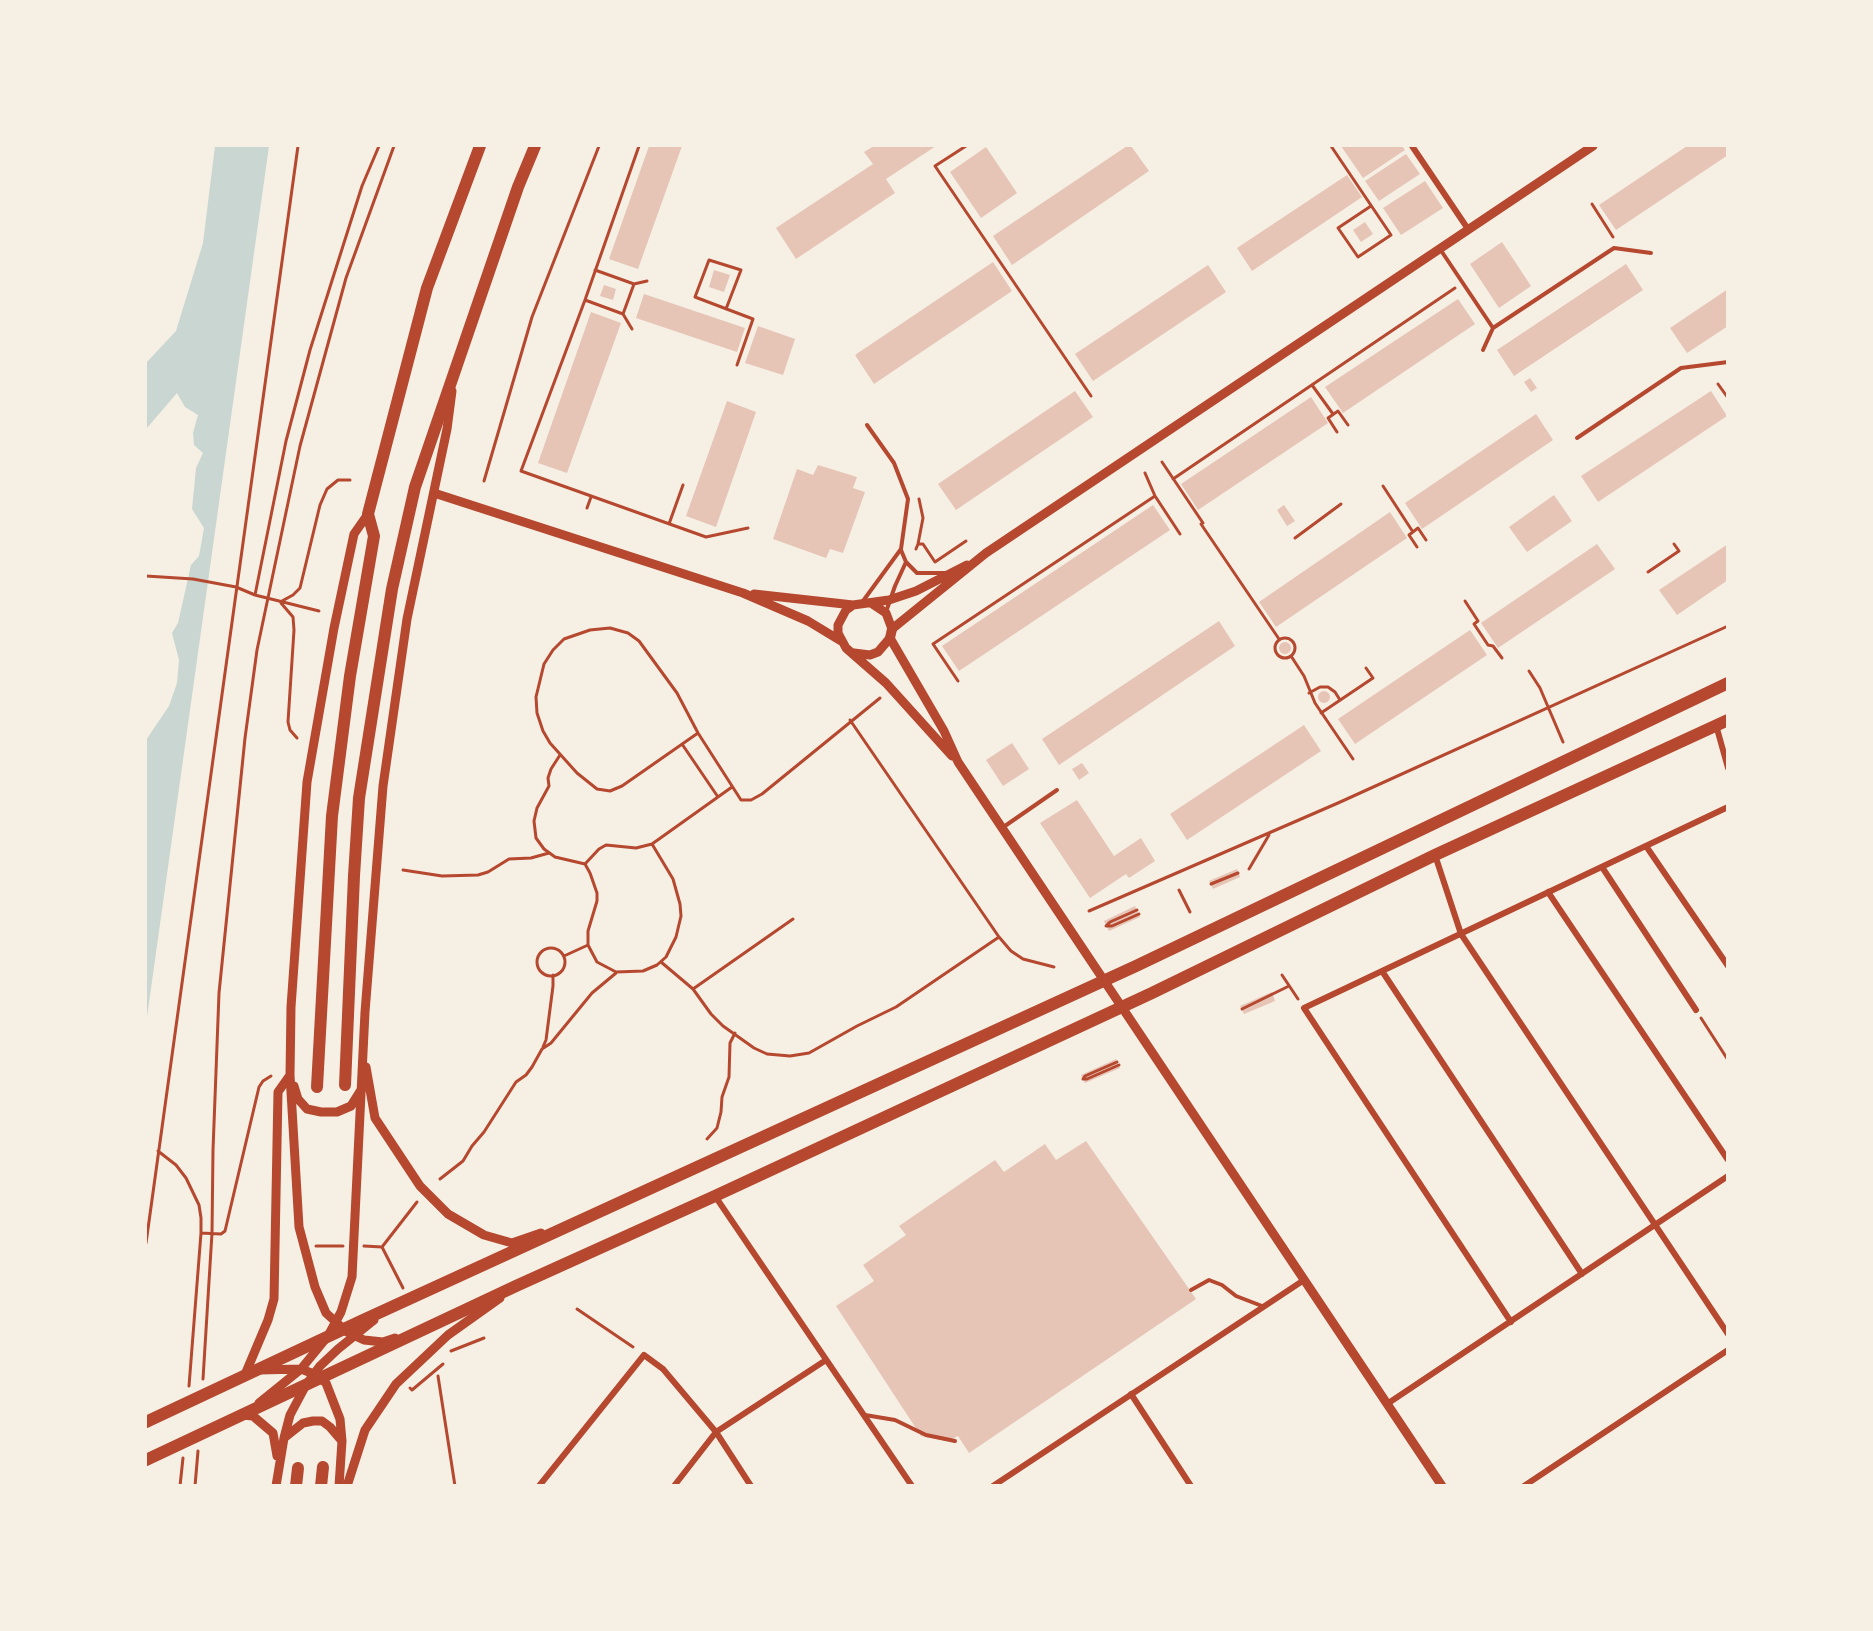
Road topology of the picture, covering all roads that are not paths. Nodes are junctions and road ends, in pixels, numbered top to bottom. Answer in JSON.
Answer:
{"nodes":[{"id":1,"x":480,"y":146,"type":"edge"},
{"id":2,"x":535,"y":146,"type":"edge"},
{"id":3,"x":1412,"y":146,"type":"edge"},
{"id":4,"x":1593,"y":146,"type":"edge"},
{"id":5,"x":1468,"y":229,"type":"junction"},
{"id":6,"x":1439,"y":248,"type":"junction"},
{"id":7,"x":1651,"y":253,"type":"dead end"},
{"id":8,"x":1493,"y":328,"type":"junction"},
{"id":9,"x":1483,"y":351,"type":"dead end"},
{"id":10,"x":1728,"y":362,"type":"edge"},
{"id":11,"x":456,"y":366,"type":"junction"},
{"id":12,"x":867,"y":425,"type":"dead end"},
{"id":13,"x":1577,"y":438,"type":"dead end"},
{"id":14,"x":434,"y":493,"type":"junction"},
{"id":15,"x":368,"y":514,"type":"junction"},
{"id":16,"x":901,"y":549,"type":"junction"},
{"id":17,"x":975,"y":561,"type":"junction"},
{"id":18,"x":906,"y":562,"type":"junction"},
{"id":19,"x":947,"y":573,"type":"junction"},
{"id":20,"x":743,"y":593,"type":"junction"},
{"id":21,"x":889,"y":600,"type":"junction"},
{"id":22,"x":862,"y":603,"type":"junction"},
{"id":23,"x":886,"y":613,"type":"junction"},
{"id":24,"x":891,"y":634,"type":"junction"},
{"id":25,"x":841,"y":641,"type":"junction"},
{"id":26,"x":853,"y":653,"type":"junction"},
{"id":27,"x":1728,"y":683,"type":"edge"},
{"id":28,"x":1722,"y":722,"type":"edge"},
{"id":29,"x":958,"y":762,"type":"junction"},
{"id":30,"x":1728,"y":768,"type":"edge"},
{"id":31,"x":1057,"y":790,"type":"dead end"},
{"id":32,"x":1728,"y":807,"type":"edge"},
{"id":33,"x":1002,"y":828,"type":"junction"},
{"id":34,"x":1646,"y":846,"type":"junction"},
{"id":35,"x":1435,"y":855,"type":"junction"},
{"id":36,"x":1602,"y":867,"type":"junction"},
{"id":37,"x":1548,"y":892,"type":"junction"},
{"id":38,"x":1461,"y":934,"type":"junction"},
{"id":39,"x":1728,"y":966,"type":"edge"},
{"id":40,"x":1382,"y":971,"type":"junction"},
{"id":41,"x":1104,"y":980,"type":"junction"},
{"id":42,"x":1122,"y":1007,"type":"junction"},
{"id":43,"x":1696,"y":1010,"type":"road end"},
{"id":44,"x":363,"y":1049,"type":"junction"},
{"id":45,"x":290,"y":1075,"type":"junction"},
{"id":46,"x":345,"y":1085,"type":"dead end"},
{"id":47,"x":317,"y":1087,"type":"dead end"},
{"id":48,"x":362,"y":1089,"type":"junction"},
{"id":49,"x":1728,"y":1160,"type":"edge"},
{"id":50,"x":1728,"y":1176,"type":"edge"},
{"id":51,"x":715,"y":1196,"type":"junction"},
{"id":52,"x":583,"y":1219,"type":"junction"},
{"id":53,"x":1655,"y":1225,"type":"junction"},
{"id":54,"x":1582,"y":1274,"type":"junction"},
{"id":55,"x":1304,"y":1280,"type":"junction"},
{"id":56,"x":516,"y":1286,"type":"junction"},
{"id":57,"x":1191,"y":1290,"type":"dead end"},
{"id":58,"x":1263,"y":1306,"type":"junction"},
{"id":59,"x":1511,"y":1322,"type":"junction"},
{"id":60,"x":344,"y":1330,"type":"junction"},
{"id":61,"x":418,"y":1331,"type":"junction"},
{"id":62,"x":1728,"y":1334,"type":"edge"},
{"id":63,"x":328,"y":1336,"type":"junction"},
{"id":64,"x":1728,"y":1350,"type":"edge"},
{"id":65,"x":826,"y":1360,"type":"junction"},
{"id":66,"x":301,"y":1369,"type":"junction"},
{"id":67,"x":257,"y":1370,"type":"junction"},
{"id":68,"x":317,"y":1376,"type":"junction"},
{"id":69,"x":241,"y":1378,"type":"junction"},
{"id":70,"x":306,"y":1385,"type":"junction"},
{"id":71,"x":1131,"y":1394,"type":"junction"},
{"id":72,"x":1388,"y":1404,"type":"junction"},
{"id":73,"x":864,"y":1415,"type":"junction"},
{"id":74,"x":240,"y":1416,"type":"junction"},
{"id":75,"x":146,"y":1422,"type":"edge"},
{"id":76,"x":716,"y":1432,"type":"junction"},
{"id":77,"x":284,"y":1438,"type":"junction"},
{"id":78,"x":342,"y":1442,"type":"junction"},
{"id":79,"x":955,"y":1442,"type":"dead end"},
{"id":80,"x":146,"y":1460,"type":"edge"},
{"id":81,"x":323,"y":1467,"type":"dead end"},
{"id":82,"x":298,"y":1468,"type":"dead end"},
{"id":83,"x":278,"y":1473,"type":"junction"},
{"id":84,"x":276,"y":1485,"type":"edge"},
{"id":85,"x":296,"y":1485,"type":"edge"},
{"id":86,"x":321,"y":1485,"type":"edge"},
{"id":87,"x":339,"y":1485,"type":"edge"},
{"id":88,"x":347,"y":1485,"type":"edge"},
{"id":89,"x":539,"y":1485,"type":"edge"},
{"id":90,"x":674,"y":1485,"type":"edge"},
{"id":91,"x":751,"y":1485,"type":"edge"},
{"id":92,"x":912,"y":1485,"type":"edge"},
{"id":93,"x":993,"y":1485,"type":"edge"},
{"id":94,"x":1191,"y":1485,"type":"edge"},
{"id":95,"x":1442,"y":1485,"type":"edge"},
{"id":96,"x":1524,"y":1485,"type":"edge"}],
"edges":[{"from":1,"to":15,"type":"main road"},
{"from":2,"to":11,"type":"main road"},
{"from":3,"to":5,"type":"street"},
{"from":4,"to":5,"type":"street"},
{"from":5,"to":6,"type":"street"},
{"from":6,"to":8,"type":"lane"},
{"from":6,"to":17,"type":"street"},
{"from":7,"to":8,"type":"lane"},
{"from":8,"to":9,"type":"lane"},
{"from":10,"to":13,"type":"lane"},
{"from":11,"to":14,"type":"street"},
{"from":11,"to":46,"type":"main road"},
{"from":12,"to":16,"type":"lane"},
{"from":14,"to":20,"type":"street"},
{"from":14,"to":44,"type":"street"},
{"from":15,"to":45,"type":"street"},
{"from":15,"to":47,"type":"main road"},
{"from":16,"to":18,"type":"lane"},
{"from":16,"to":22,"type":"lane"},
{"from":17,"to":19,"type":"street"},
{"from":17,"to":24,"type":"street"},
{"from":18,"to":19,"type":"lane"},
{"from":18,"to":21,"type":"lane"},
{"from":19,"to":21,"type":"street"},
{"from":20,"to":22,"type":"street"},
{"from":20,"to":25,"type":"street"},
{"from":21,"to":22,"type":"street"},
{"from":21,"to":23,"type":"lane"},
{"from":22,"to":23,"type":"street"},
{"from":22,"to":25,"type":"street"},
{"from":23,"to":24,"type":"street"},
{"from":24,"to":26,"type":"street"},
{"from":24,"to":29,"type":"street"},
{"from":25,"to":26,"type":"street"},
{"from":26,"to":29,"type":"street"},
{"from":27,"to":41,"type":"main road"},
{"from":28,"to":30,"type":"street"},
{"from":28,"to":35,"type":"main road"},
{"from":29,"to":33,"type":"street"},
{"from":31,"to":33,"type":"lane"},
{"from":32,"to":34,"type":"street"},
{"from":33,"to":41,"type":"street"},
{"from":34,"to":36,"type":"street"},
{"from":34,"to":39,"type":"street"},
{"from":35,"to":38,"type":"street"},
{"from":35,"to":42,"type":"main road"},
{"from":36,"to":37,"type":"street"},
{"from":36,"to":43,"type":"street"},
{"from":37,"to":38,"type":"street"},
{"from":37,"to":49,"type":"street"},
{"from":38,"to":40,"type":"street"},
{"from":38,"to":53,"type":"street"},
{"from":40,"to":54,"type":"street"},
{"from":40,"to":59,"type":"street"},
{"from":41,"to":42,"type":"street"},
{"from":41,"to":52,"type":"main road"},
{"from":42,"to":51,"type":"main road"},
{"from":42,"to":55,"type":"street"},
{"from":44,"to":48,"type":"street"},
{"from":44,"to":52,"type":"street"},
{"from":45,"to":48,"type":"street"},
{"from":45,"to":60,"type":"street"},
{"from":45,"to":69,"type":"street"},
{"from":48,"to":60,"type":"street"},
{"from":50,"to":53,"type":"street"},
{"from":51,"to":56,"type":"main road"},
{"from":51,"to":65,"type":"street"},
{"from":52,"to":60,"type":"main road"},
{"from":53,"to":54,"type":"street"},
{"from":53,"to":62,"type":"street"},
{"from":54,"to":59,"type":"street"},
{"from":55,"to":58,"type":"street"},
{"from":55,"to":72,"type":"street"},
{"from":56,"to":61,"type":"main road"},
{"from":56,"to":88,"type":"street"},
{"from":57,"to":58,"type":"lane"},
{"from":58,"to":71,"type":"street"},
{"from":59,"to":72,"type":"street"},
{"from":60,"to":61,"type":"street"},
{"from":60,"to":63,"type":"main road"},
{"from":60,"to":68,"type":"street"},
{"from":61,"to":68,"type":"main road"},
{"from":63,"to":66,"type":"street"},
{"from":63,"to":67,"type":"main road"},
{"from":64,"to":96,"type":"street"},
{"from":65,"to":73,"type":"street"},
{"from":65,"to":76,"type":"street"},
{"from":66,"to":67,"type":"street"},
{"from":66,"to":68,"type":"street"},
{"from":66,"to":74,"type":"street"},
{"from":67,"to":69,"type":"main road"},
{"from":68,"to":70,"type":"main road"},
{"from":68,"to":78,"type":"street"},
{"from":69,"to":75,"type":"main road"},
{"from":70,"to":74,"type":"main road"},
{"from":70,"to":77,"type":"street"},
{"from":71,"to":93,"type":"street"},
{"from":71,"to":94,"type":"street"},
{"from":72,"to":95,"type":"street"},
{"from":73,"to":79,"type":"lane"},
{"from":73,"to":92,"type":"street"},
{"from":74,"to":80,"type":"main road"},
{"from":74,"to":83,"type":"street"},
{"from":76,"to":89,"type":"street"},
{"from":76,"to":90,"type":"street"},
{"from":76,"to":91,"type":"street"},
{"from":77,"to":78,"type":"street"},
{"from":77,"to":83,"type":"street"},
{"from":78,"to":87,"type":"street"},
{"from":81,"to":86,"type":"main road"},
{"from":82,"to":85,"type":"main road"},
{"from":83,"to":84,"type":"street"}]}
